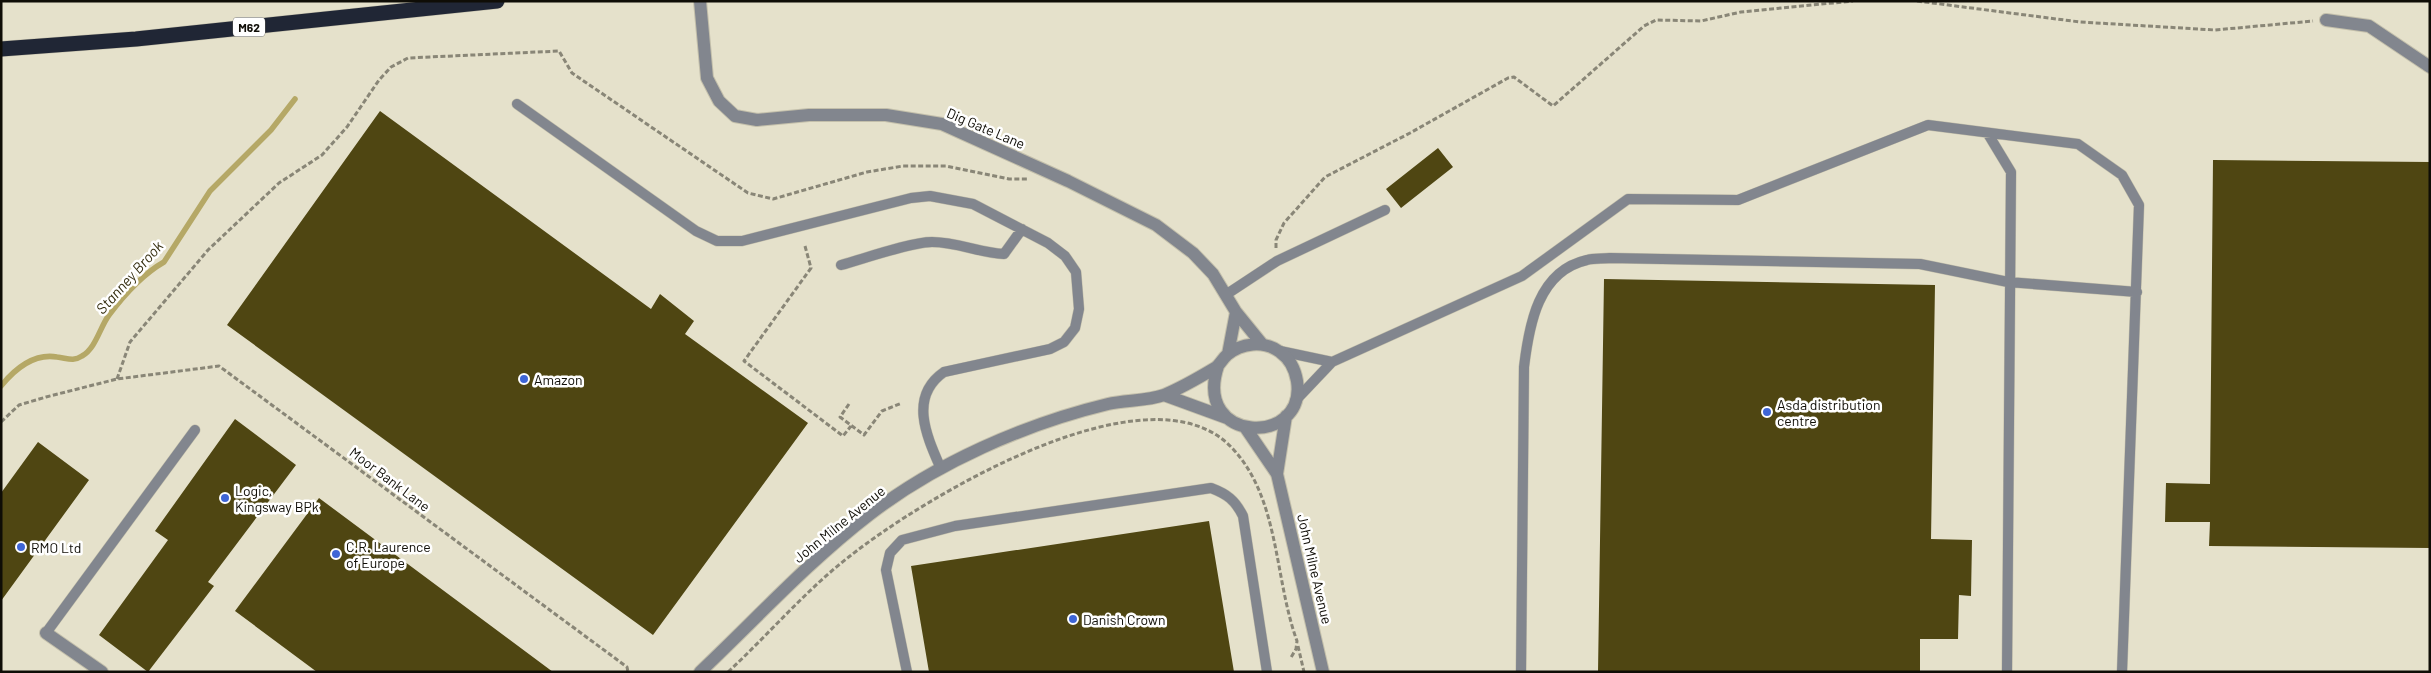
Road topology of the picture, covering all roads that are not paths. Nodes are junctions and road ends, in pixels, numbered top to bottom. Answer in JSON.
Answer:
{"nodes":[{"id":1,"x":496,"y":1,"type":"edge"},
{"id":2,"x":700,"y":1,"type":"edge"},
{"id":3,"x":2326,"y":20,"type":"road end"},
{"id":4,"x":1,"y":49,"type":"edge"},
{"id":5,"x":2430,"y":68,"type":"edge"},
{"id":6,"x":517,"y":104,"type":"dead end"},
{"id":7,"x":1988,"y":134,"type":"junction"},
{"id":8,"x":1385,"y":210,"type":"dead end"},
{"id":9,"x":1022,"y":229,"type":"junction"},
{"id":10,"x":841,"y":265,"type":"dead end"},
{"id":11,"x":2008,"y":282,"type":"junction"},
{"id":12,"x":2137,"y":292,"type":"junction"},
{"id":13,"x":1227,"y":294,"type":"junction"},
{"id":14,"x":1236,"y":312,"type":"junction"},
{"id":15,"x":1262,"y":344,"type":"junction"},
{"id":16,"x":1279,"y":351,"type":"junction"},
{"id":17,"x":1228,"y":354,"type":"junction"},
{"id":18,"x":1332,"y":362,"type":"junction"},
{"id":19,"x":1218,"y":366,"type":"junction"},
{"id":20,"x":1164,"y":395,"type":"junction"},
{"id":21,"x":1295,"y":401,"type":"junction"},
{"id":22,"x":1286,"y":416,"type":"junction"},
{"id":23,"x":1227,"y":418,"type":"junction"},
{"id":24,"x":1245,"y":428,"type":"junction"},
{"id":25,"x":195,"y":430,"type":"dead end"},
{"id":26,"x":941,"y":469,"type":"junction"},
{"id":27,"x":1277,"y":474,"type":"junction"},
{"id":28,"x":46,"y":633,"type":"joint"},
{"id":29,"x":102,"y":672,"type":"edge"},
{"id":30,"x":700,"y":672,"type":"edge"},
{"id":31,"x":907,"y":672,"type":"edge"},
{"id":32,"x":1267,"y":672,"type":"edge"},
{"id":33,"x":1323,"y":672,"type":"edge"},
{"id":34,"x":1521,"y":672,"type":"edge"},
{"id":35,"x":2007,"y":672,"type":"edge"},
{"id":36,"x":2122,"y":672,"type":"edge"}],
"edges":[{"from":1,"to":4,"type":"highway","number":"M62"},
{"from":2,"to":13,"type":"street","name":"Dig Gate Lane"},
{"from":3,"to":5,"type":"street"},
{"from":6,"to":9,"type":"lane"},
{"from":7,"to":11,"type":"lane"},
{"from":7,"to":12,"type":"lane"},
{"from":7,"to":18,"type":"lane"},
{"from":8,"to":13,"type":"lane"},
{"from":9,"to":10,"type":"lane"},
{"from":9,"to":26,"type":"lane"},
{"from":11,"to":12,"type":"lane"},
{"from":11,"to":34,"type":"lane"},
{"from":11,"to":35,"type":"lane"},
{"from":12,"to":36,"type":"lane"},
{"from":13,"to":14,"type":"street","name":"Dig Gate Lane"},
{"from":14,"to":15,"type":"street","name":"Dig Gate Lane"},
{"from":14,"to":17,"type":"street"},
{"from":15,"to":16,"type":"street"},
{"from":15,"to":17,"type":"street"},
{"from":16,"to":18,"type":"lane"},
{"from":16,"to":21,"type":"street"},
{"from":17,"to":19,"type":"street"},
{"from":18,"to":21,"type":"lane"},
{"from":19,"to":20,"type":"street","name":"John Milne Avenue"},
{"from":19,"to":23,"type":"street"},
{"from":20,"to":23,"type":"street","name":"John Milne Avenue"},
{"from":20,"to":26,"type":"street","name":"John Milne Avenue"},
{"from":21,"to":22,"type":"street"},
{"from":22,"to":24,"type":"street"},
{"from":22,"to":27,"type":"street","name":"John Milne Avenue"},
{"from":23,"to":24,"type":"street"},
{"from":24,"to":27,"type":"street","name":"John Milne Avenue"},
{"from":25,"to":28,"type":"lane"},
{"from":26,"to":30,"type":"street","name":"John Milne Avenue"},
{"from":27,"to":33,"type":"street","name":"John Milne Avenue"},
{"from":28,"to":29,"type":"street"},
{"from":31,"to":32,"type":"lane"}]}
